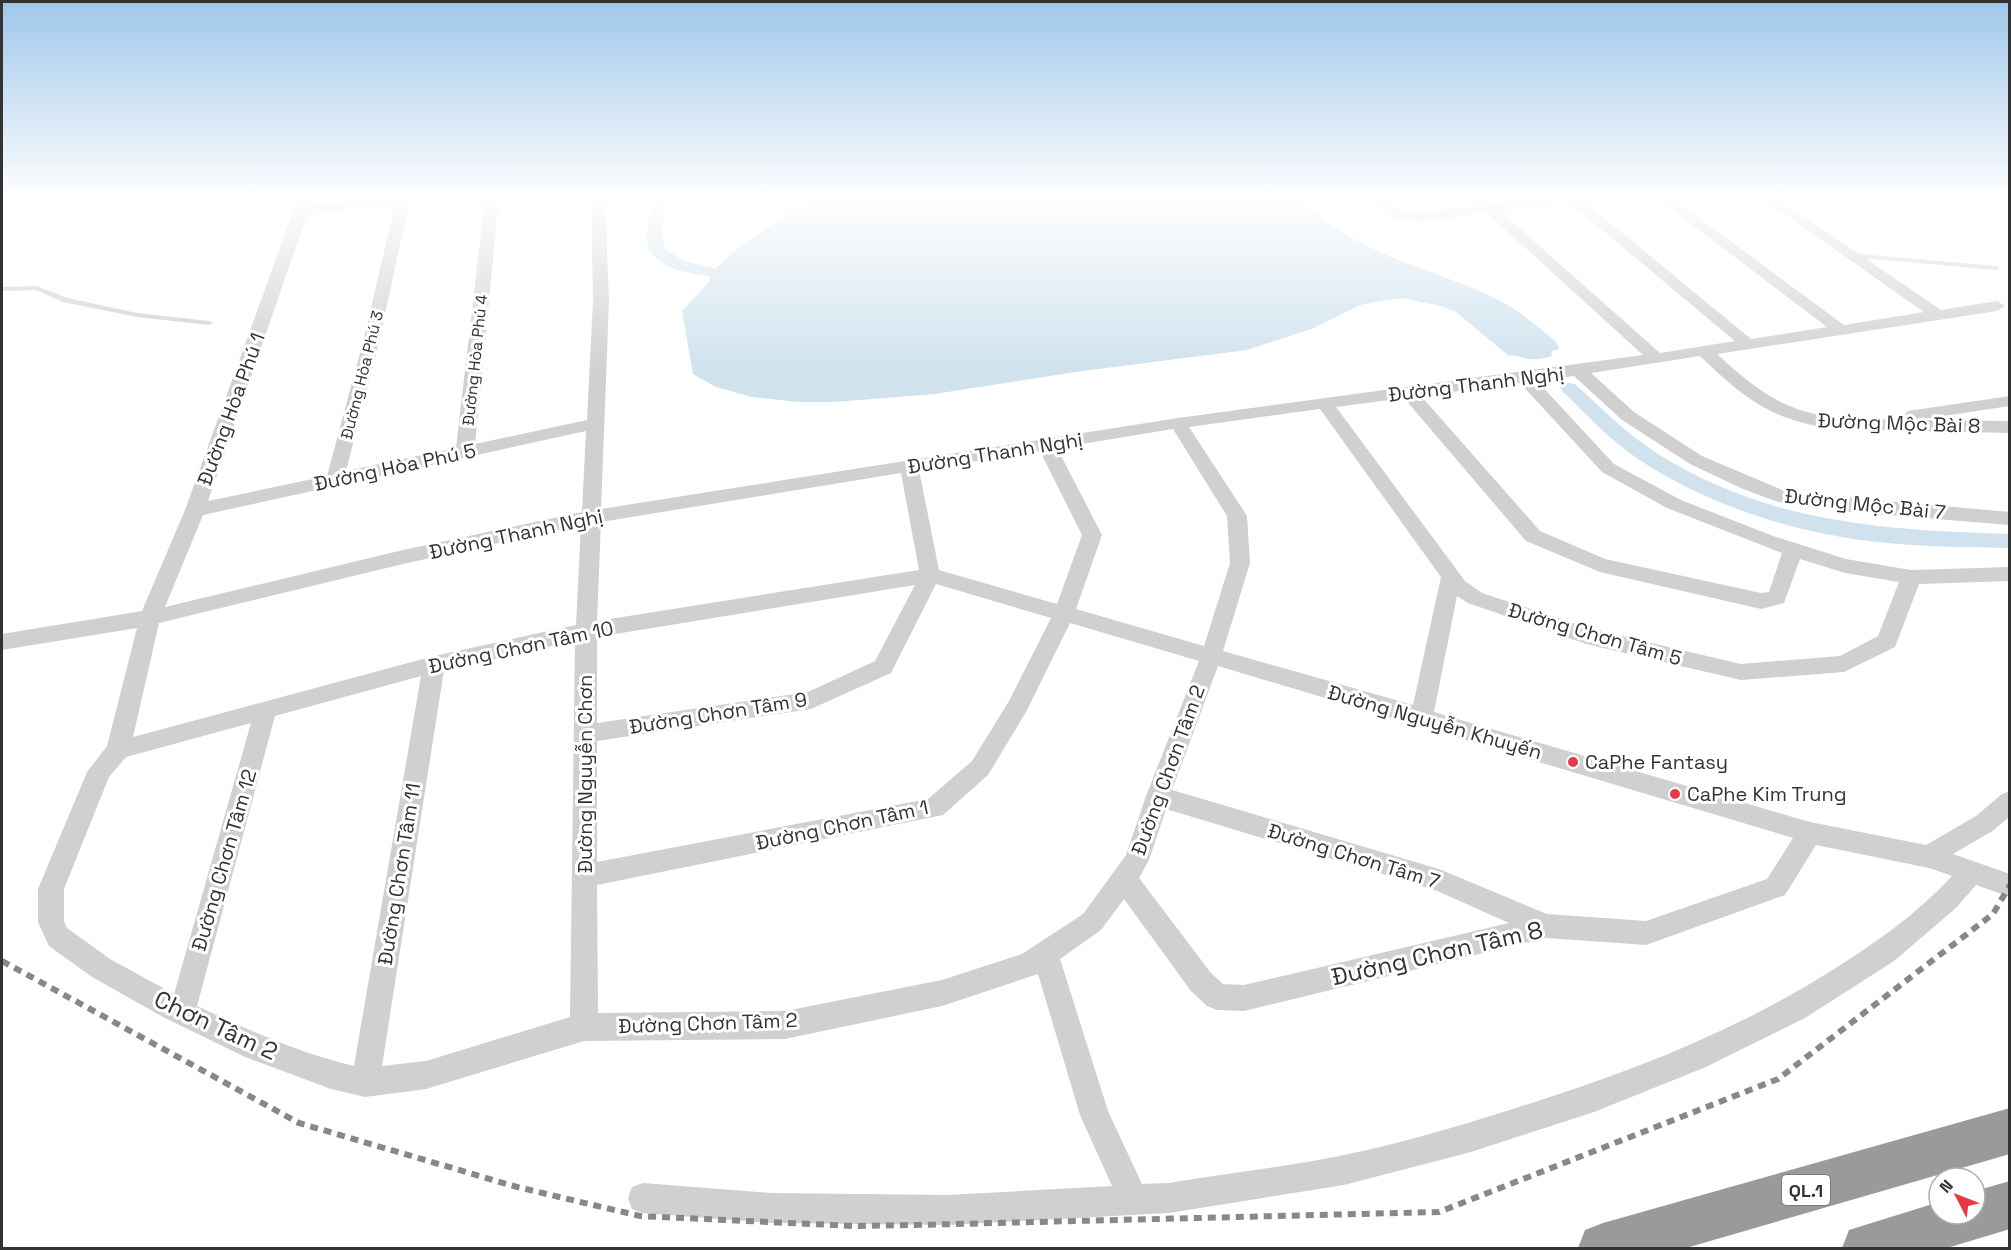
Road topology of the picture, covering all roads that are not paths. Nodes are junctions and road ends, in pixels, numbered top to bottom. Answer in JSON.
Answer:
{"nodes":[{"id":1,"x":285,"y":256,"type":"edge"},
{"id":2,"x":394,"y":256,"type":"edge"},
{"id":3,"x":486,"y":256,"type":"edge"},
{"id":4,"x":599,"y":256,"type":"edge"},
{"id":5,"x":1543,"y":256,"type":"edge"},
{"id":6,"x":1642,"y":256,"type":"edge"},
{"id":7,"x":1742,"y":256,"type":"edge"},
{"id":8,"x":1853,"y":256,"type":"edge"},
{"id":9,"x":1866,"y":256,"type":"edge"},
{"id":10,"x":1996,"y":268,"type":"dead end"},
{"id":11,"x":2,"y":289,"type":"edge"},
{"id":12,"x":1997,"y":306,"type":"dead end"},
{"id":13,"x":1938,"y":315,"type":"junction"},
{"id":14,"x":209,"y":323,"type":"dead end"},
{"id":15,"x":1841,"y":330,"type":"junction"},
{"id":16,"x":1748,"y":344,"type":"junction"},
{"id":17,"x":1704,"y":351,"type":"junction"},
{"id":18,"x":1656,"y":358,"type":"junction"},
{"id":19,"x":1578,"y":370,"type":"junction"},
{"id":20,"x":1524,"y":377,"type":"junction"},
{"id":21,"x":1408,"y":392,"type":"junction"},
{"id":22,"x":2010,"y":401,"type":"edge"},
{"id":23,"x":1325,"y":404,"type":"junction"},
{"id":24,"x":1178,"y":423,"type":"junction"},
{"id":25,"x":595,"y":424,"type":"junction"},
{"id":26,"x":1889,"y":425,"type":"junction"},
{"id":27,"x":2010,"y":427,"type":"edge"},
{"id":28,"x":1046,"y":445,"type":"junction"},
{"id":29,"x":465,"y":452,"type":"junction"},
{"id":30,"x":909,"y":468,"type":"junction"},
{"id":31,"x":335,"y":480,"type":"junction"},
{"id":32,"x":195,"y":510,"type":"junction"},
{"id":33,"x":591,"y":517,"type":"junction"},
{"id":34,"x":2010,"y":519,"type":"edge"},
{"id":35,"x":1793,"y":549,"type":"junction"},
{"id":36,"x":2010,"y":574,"type":"edge"},
{"id":37,"x":930,"y":575,"type":"junction"},
{"id":38,"x":1450,"y":575,"type":"junction"},
{"id":39,"x":1911,"y":577,"type":"junction"},
{"id":40,"x":1064,"y":613,"type":"junction"},
{"id":41,"x":150,"y":617,"type":"junction"},
{"id":42,"x":586,"y":631,"type":"junction"},
{"id":43,"x":2,"y":642,"type":"edge"},
{"id":44,"x":1211,"y":657,"type":"junction"},
{"id":45,"x":434,"y":664,"type":"junction"},
{"id":46,"x":266,"y":709,"type":"junction"},
{"id":47,"x":1422,"y":717,"type":"junction"},
{"id":48,"x":585,"y":734,"type":"junction"},
{"id":49,"x":118,"y":750,"type":"junction"},
{"id":50,"x":1158,"y":796,"type":"junction"},
{"id":51,"x":2010,"y":801,"type":"edge"},
{"id":52,"x":1810,"y":833,"type":"junction"},
{"id":53,"x":1929,"y":857,"type":"junction"},
{"id":54,"x":1972,"y":872,"type":"junction"},
{"id":55,"x":585,"y":876,"type":"junction"},
{"id":56,"x":1123,"y":877,"type":"junction"},
{"id":57,"x":2010,"y":886,"type":"edge"},
{"id":58,"x":1546,"y":926,"type":"junction"},
{"id":59,"x":1045,"y":954,"type":"junction"},
{"id":60,"x":182,"y":1012,"type":"junction"},
{"id":61,"x":584,"y":1027,"type":"junction"},
{"id":62,"x":365,"y":1083,"type":"junction"},
{"id":63,"x":2010,"y":1131,"type":"edge"},
{"id":64,"x":643,"y":1198,"type":"dead end"},
{"id":65,"x":1134,"y":1200,"type":"junction"},
{"id":66,"x":2010,"y":1205,"type":"edge"},
{"id":67,"x":1603,"y":1248,"type":"edge"},
{"id":68,"x":1867,"y":1248,"type":"edge"}],
"edges":[{"from":1,"to":32,"type":"street","name":"Đường Hòa Phú 1"},
{"from":2,"to":31,"type":"street","name":"Đường Hòa Phú 3"},
{"from":3,"to":29,"type":"street","name":"Đường Hòa Phú 4"},
{"from":4,"to":25,"type":"street","name":"Đường Nguyễn Chơn"},
{"from":5,"to":18,"type":"street"},
{"from":6,"to":16,"type":"street"},
{"from":7,"to":15,"type":"street"},
{"from":8,"to":13,"type":"street"},
{"from":9,"to":10,"type":"lane"},
{"from":11,"to":14,"type":"lane"},
{"from":12,"to":13,"type":"street","name":"Đường Thanh Nghị"},
{"from":13,"to":15,"type":"street","name":"Đường Thanh Nghị"},
{"from":15,"to":16,"type":"street","name":"Đường Thanh Nghị"},
{"from":16,"to":17,"type":"street","name":"Đường Thanh Nghị"},
{"from":17,"to":18,"type":"street","name":"Đường Thanh Nghị"},
{"from":17,"to":26,"type":"street","name":"Đường Mộc Bài 8"},
{"from":18,"to":19,"type":"street","name":"Đường Thanh Nghị"},
{"from":19,"to":20,"type":"street","name":"Đường Thanh Nghị"},
{"from":19,"to":34,"type":"street","name":"Đường Mộc Bài 7"},
{"from":20,"to":21,"type":"street","name":"Đường Thanh Nghị"},
{"from":20,"to":35,"type":"street"},
{"from":21,"to":23,"type":"street","name":"Đường Thanh Nghị"},
{"from":21,"to":35,"type":"street"},
{"from":22,"to":26,"type":"street"},
{"from":23,"to":24,"type":"street","name":"Đường Thanh Nghị"},
{"from":23,"to":38,"type":"street","name":"Đường Chơn Tâm 5"},
{"from":24,"to":28,"type":"street","name":"Đường Thanh Nghị"},
{"from":24,"to":44,"type":"street","name":"Đường Chơn Tâm 2"},
{"from":25,"to":29,"type":"street","name":"Đường Hòa Phú 5"},
{"from":25,"to":33,"type":"street","name":"Đường Nguyễn Chơn"},
{"from":26,"to":27,"type":"street","name":"Đường Mộc Bài 8"},
{"from":28,"to":30,"type":"street","name":"Đường Thanh Nghị"},
{"from":28,"to":40,"type":"street","name":"Đường Chơn Tâm 1"},
{"from":29,"to":31,"type":"street","name":"Đường Hòa Phú 5"},
{"from":30,"to":33,"type":"street","name":"Đường Thanh Nghị"},
{"from":30,"to":37,"type":"street"},
{"from":31,"to":32,"type":"street","name":"Đường Hòa Phú 5"},
{"from":32,"to":41,"type":"street","name":"Đường Hòa Phú 1"},
{"from":33,"to":41,"type":"street","name":"Đường Thanh Nghị"},
{"from":33,"to":42,"type":"street","name":"Đường Nguyễn Chơn"},
{"from":35,"to":39,"type":"street"},
{"from":36,"to":39,"type":"street"},
{"from":37,"to":40,"type":"street","name":"Đường Nguyễn Khuyến"},
{"from":37,"to":42,"type":"street","name":"Đường Chơn Tâm 10"},
{"from":37,"to":48,"type":"street","name":"Đường Chơn Tâm 9"},
{"from":38,"to":39,"type":"street","name":"Đường Chơn Tâm 5"},
{"from":38,"to":47,"type":"street"},
{"from":40,"to":44,"type":"street","name":"Đường Nguyễn Khuyến"},
{"from":40,"to":55,"type":"street","name":"Đường Chơn Tâm 1"},
{"from":41,"to":43,"type":"street","name":"Đường Thanh Nghị"},
{"from":41,"to":49,"type":"street"},
{"from":42,"to":45,"type":"street","name":"Đường Chơn Tâm 10"},
{"from":42,"to":48,"type":"street","name":"Đường Nguyễn Chơn"},
{"from":44,"to":47,"type":"street","name":"Đường Nguyễn Khuyến"},
{"from":44,"to":50,"type":"street","name":"Đường Chơn Tâm 2"},
{"from":45,"to":46,"type":"street","name":"Đường Chơn Tâm 10"},
{"from":45,"to":62,"type":"street","name":"Đường Chơn Tâm 11"},
{"from":46,"to":49,"type":"street","name":"Đường Chơn Tâm 10"},
{"from":46,"to":60,"type":"street","name":"Đường Chơn Tâm 12"},
{"from":47,"to":52,"type":"street","name":"Đường Nguyễn Khuyến"},
{"from":48,"to":55,"type":"street","name":"Đường Nguyễn Chơn"},
{"from":49,"to":60,"type":"street","name":"Chơn Tâm 2"},
{"from":50,"to":56,"type":"street","name":"Đường Chơn Tâm 2"},
{"from":50,"to":58,"type":"street","name":"Đường Chơn Tâm 7"},
{"from":51,"to":53,"type":"street"},
{"from":52,"to":53,"type":"street","name":"Đường Nguyễn Khuyến"},
{"from":52,"to":58,"type":"street","name":"Đường Chơn Tâm 8"},
{"from":53,"to":54,"type":"street","name":"Đường Nguyễn Khuyến"},
{"from":54,"to":57,"type":"street","name":"Đường Nguyễn Khuyến"},
{"from":54,"to":65,"type":"street"},
{"from":55,"to":61,"type":"street","name":"Đường Nguyễn Chơn"},
{"from":56,"to":58,"type":"street","name":"Đường Chơn Tâm 8"},
{"from":56,"to":59,"type":"street","name":"Đường Chơn Tâm 2"},
{"from":59,"to":61,"type":"street","name":"Đường Chơn Tâm 2"},
{"from":59,"to":65,"type":"street"},
{"from":60,"to":62,"type":"street","name":"Chơn Tâm 2"},
{"from":61,"to":62,"type":"street","name":"Chơn Tâm 2"},
{"from":63,"to":67,"type":"highway","number":"QL.1"},
{"from":64,"to":65,"type":"street"},
{"from":66,"to":68,"type":"highway"}]}
